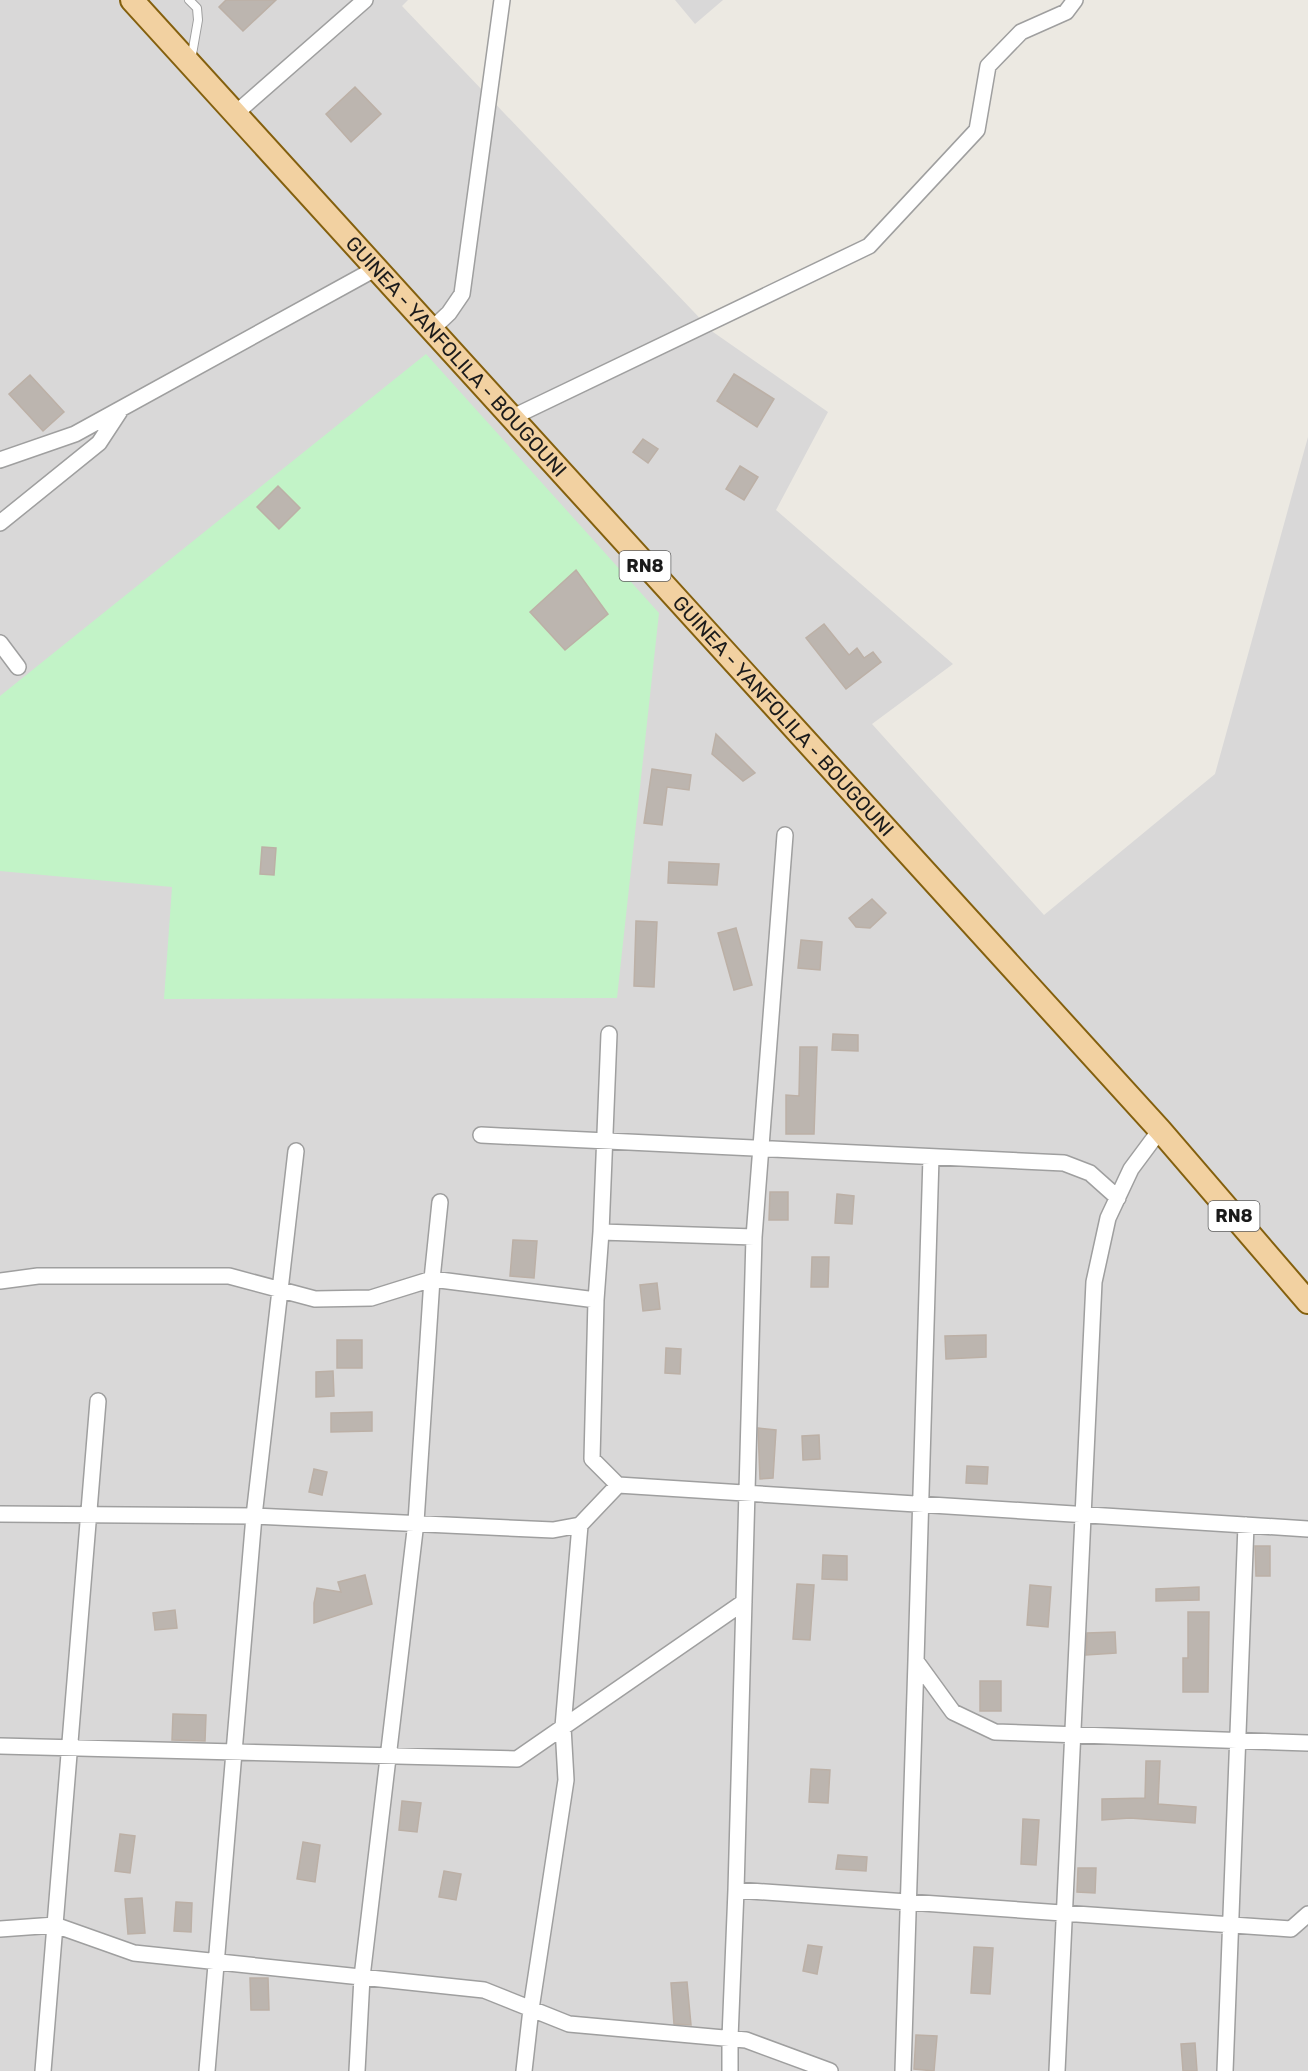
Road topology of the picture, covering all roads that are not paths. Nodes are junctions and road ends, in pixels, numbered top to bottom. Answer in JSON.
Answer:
{"nodes":[{"id":1,"x":132,"y":0,"type":"edge"},
{"id":2,"x":189,"y":0,"type":"edge"},
{"id":3,"x":365,"y":0,"type":"edge"},
{"id":4,"x":502,"y":0,"type":"edge"},
{"id":5,"x":1075,"y":0,"type":"edge"},
{"id":6,"x":191,"y":65,"type":"junction"},
{"id":7,"x":235,"y":114,"type":"junction"},
{"id":8,"x":375,"y":269,"type":"junction"},
{"id":9,"x":431,"y":330,"type":"junction"},
{"id":10,"x":121,"y":409,"type":"junction"},
{"id":11,"x":511,"y":418,"type":"junction"},
{"id":12,"x":0,"y":460,"type":"edge"},
{"id":13,"x":0,"y":523,"type":"edge"},
{"id":14,"x":0,"y":643,"type":"edge"},
{"id":15,"x":18,"y":667,"type":"dead end"},
{"id":16,"x":785,"y":835,"type":"dead end"},
{"id":17,"x":609,"y":1034,"type":"dead end"},
{"id":18,"x":1160,"y":1130,"type":"junction"},
{"id":19,"x":481,"y":1135,"type":"dead end"},
{"id":20,"x":605,"y":1140,"type":"junction"},
{"id":21,"x":761,"y":1149,"type":"junction"},
{"id":22,"x":296,"y":1151,"type":"dead end"},
{"id":23,"x":932,"y":1157,"type":"junction"},
{"id":24,"x":1118,"y":1198,"type":"junction"},
{"id":25,"x":440,"y":1202,"type":"dead end"},
{"id":26,"x":601,"y":1232,"type":"junction"},
{"id":27,"x":754,"y":1237,"type":"junction"},
{"id":28,"x":432,"y":1279,"type":"junction"},
{"id":29,"x":0,"y":1281,"type":"edge"},
{"id":30,"x":280,"y":1290,"type":"junction"},
{"id":31,"x":596,"y":1300,"type":"junction"},
{"id":32,"x":1308,"y":1302,"type":"edge"},
{"id":33,"x":98,"y":1401,"type":"dead end"},
{"id":34,"x":618,"y":1485,"type":"junction"},
{"id":35,"x":747,"y":1494,"type":"junction"},
{"id":36,"x":920,"y":1504,"type":"junction"},
{"id":37,"x":0,"y":1514,"type":"edge"},
{"id":38,"x":90,"y":1515,"type":"junction"},
{"id":39,"x":1083,"y":1515,"type":"junction"},
{"id":40,"x":254,"y":1516,"type":"junction"},
{"id":41,"x":416,"y":1522,"type":"junction"},
{"id":42,"x":580,"y":1525,"type":"junction"},
{"id":43,"x":1246,"y":1525,"type":"junction"},
{"id":44,"x":1308,"y":1529,"type":"edge"},
{"id":45,"x":744,"y":1602,"type":"junction"},
{"id":46,"x":916,"y":1661,"type":"junction"},
{"id":47,"x":563,"y":1727,"type":"junction"},
{"id":48,"x":1073,"y":1735,"type":"junction"},
{"id":49,"x":1238,"y":1740,"type":"junction"},
{"id":50,"x":1308,"y":1743,"type":"edge"},
{"id":51,"x":0,"y":1746,"type":"edge"},
{"id":52,"x":70,"y":1748,"type":"junction"},
{"id":53,"x":234,"y":1752,"type":"junction"},
{"id":54,"x":388,"y":1754,"type":"junction"},
{"id":55,"x":736,"y":1890,"type":"junction"},
{"id":56,"x":909,"y":1902,"type":"junction"},
{"id":57,"x":1064,"y":1913,"type":"junction"},
{"id":58,"x":1308,"y":1914,"type":"edge"},
{"id":59,"x":55,"y":1925,"type":"junction"},
{"id":60,"x":1231,"y":1925,"type":"junction"},
{"id":61,"x":0,"y":1929,"type":"edge"},
{"id":62,"x":216,"y":1962,"type":"junction"},
{"id":63,"x":362,"y":1977,"type":"junction"},
{"id":64,"x":531,"y":2009,"type":"junction"},
{"id":65,"x":730,"y":2038,"type":"junction"},
{"id":66,"x":43,"y":2071,"type":"edge"},
{"id":67,"x":207,"y":2071,"type":"edge"},
{"id":68,"x":357,"y":2071,"type":"edge"},
{"id":69,"x":524,"y":2071,"type":"edge"},
{"id":70,"x":730,"y":2071,"type":"edge"},
{"id":71,"x":830,"y":2071,"type":"edge"},
{"id":72,"x":903,"y":2071,"type":"edge"},
{"id":73,"x":1057,"y":2071,"type":"edge"},
{"id":74,"x":1225,"y":2071,"type":"edge"}],
"edges":[{"from":1,"to":6,"type":"main road","name":"GUINEA - YANFOLILA - BOUGOUNI","number":"RN8"},
{"from":2,"to":6,"type":"lane"},
{"from":3,"to":7,"type":"street"},
{"from":4,"to":9,"type":"street"},
{"from":5,"to":11,"type":"street"},
{"from":6,"to":7,"type":"main road","name":"GUINEA - YANFOLILA - BOUGOUNI","number":"RN8"},
{"from":7,"to":8,"type":"main road","name":"GUINEA - YANFOLILA - BOUGOUNI","number":"RN8"},
{"from":8,"to":9,"type":"main road","name":"GUINEA - YANFOLILA - BOUGOUNI","number":"RN8"},
{"from":8,"to":10,"type":"street"},
{"from":9,"to":11,"type":"main road","name":"GUINEA - YANFOLILA - BOUGOUNI","number":"RN8"},
{"from":10,"to":12,"type":"street"},
{"from":10,"to":13,"type":"street"},
{"from":11,"to":18,"type":"main road","name":"GUINEA - YANFOLILA - BOUGOUNI","number":"RN8"},
{"from":14,"to":15,"type":"street"},
{"from":16,"to":21,"type":"street"},
{"from":17,"to":20,"type":"street"},
{"from":18,"to":24,"type":"street"},
{"from":18,"to":32,"type":"main road","name":"GUINEA - YANFOLILA - BOUGOUNI","number":"RN8"},
{"from":19,"to":20,"type":"street"},
{"from":20,"to":21,"type":"street"},
{"from":20,"to":26,"type":"street"},
{"from":21,"to":23,"type":"street"},
{"from":21,"to":27,"type":"street"},
{"from":22,"to":30,"type":"street"},
{"from":23,"to":24,"type":"street"},
{"from":23,"to":36,"type":"street"},
{"from":24,"to":39,"type":"street"},
{"from":25,"to":28,"type":"street"},
{"from":26,"to":27,"type":"street"},
{"from":26,"to":31,"type":"street"},
{"from":27,"to":35,"type":"street"},
{"from":28,"to":30,"type":"street"},
{"from":28,"to":31,"type":"street"},
{"from":28,"to":41,"type":"street"},
{"from":29,"to":30,"type":"street"},
{"from":30,"to":40,"type":"street"},
{"from":31,"to":34,"type":"street"},
{"from":33,"to":38,"type":"street"},
{"from":34,"to":35,"type":"street"},
{"from":34,"to":42,"type":"street"},
{"from":35,"to":36,"type":"street"},
{"from":35,"to":45,"type":"street"},
{"from":36,"to":39,"type":"street"},
{"from":36,"to":46,"type":"street"},
{"from":37,"to":38,"type":"street"},
{"from":38,"to":40,"type":"street"},
{"from":38,"to":52,"type":"street"},
{"from":39,"to":43,"type":"street"},
{"from":39,"to":48,"type":"street"},
{"from":40,"to":41,"type":"street"},
{"from":40,"to":53,"type":"street"},
{"from":41,"to":42,"type":"street"},
{"from":41,"to":54,"type":"street"},
{"from":42,"to":47,"type":"street"},
{"from":43,"to":44,"type":"street"},
{"from":43,"to":49,"type":"street"},
{"from":45,"to":47,"type":"street"},
{"from":45,"to":55,"type":"street"},
{"from":46,"to":48,"type":"street"},
{"from":46,"to":56,"type":"street"},
{"from":47,"to":54,"type":"street"},
{"from":47,"to":64,"type":"street"},
{"from":48,"to":49,"type":"street"},
{"from":48,"to":57,"type":"street"},
{"from":49,"to":50,"type":"street"},
{"from":49,"to":60,"type":"street"},
{"from":51,"to":52,"type":"street"},
{"from":52,"to":53,"type":"street"},
{"from":52,"to":59,"type":"street"},
{"from":53,"to":54,"type":"street"},
{"from":53,"to":62,"type":"street"},
{"from":54,"to":63,"type":"street"},
{"from":55,"to":56,"type":"street"},
{"from":55,"to":65,"type":"street"},
{"from":56,"to":57,"type":"street"},
{"from":56,"to":72,"type":"street"},
{"from":57,"to":60,"type":"street"},
{"from":57,"to":73,"type":"street"},
{"from":58,"to":60,"type":"street"},
{"from":59,"to":61,"type":"street"},
{"from":59,"to":62,"type":"street"},
{"from":59,"to":66,"type":"street"},
{"from":60,"to":74,"type":"street"},
{"from":62,"to":63,"type":"street"},
{"from":62,"to":67,"type":"street"},
{"from":63,"to":64,"type":"street"},
{"from":63,"to":68,"type":"street"},
{"from":64,"to":65,"type":"street"},
{"from":64,"to":69,"type":"street"},
{"from":65,"to":70,"type":"street"},
{"from":65,"to":71,"type":"street"}]}
